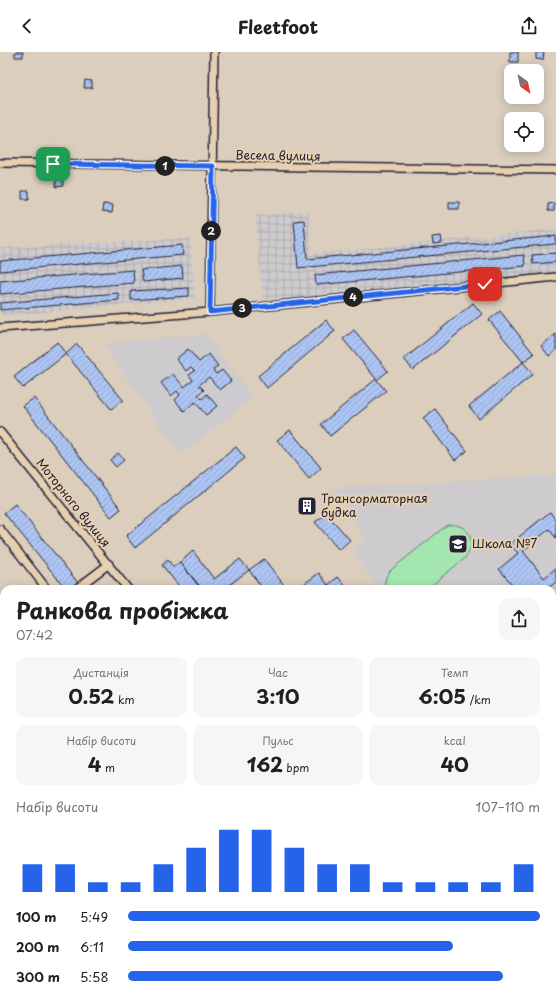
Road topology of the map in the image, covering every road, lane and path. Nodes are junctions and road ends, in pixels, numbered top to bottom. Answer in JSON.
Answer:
{"nodes":[{"id":1,"x":214,"y":52,"type":"edge"},
{"id":2,"x":0,"y":163,"type":"edge"},
{"id":3,"x":213,"y":166,"type":"junction"},
{"id":4,"x":556,"y":170,"type":"edge"},
{"id":5,"x":556,"y":278,"type":"edge"},
{"id":6,"x":210,"y":312,"type":"junction"},
{"id":7,"x":0,"y":328,"type":"edge"},
{"id":8,"x":0,"y":432,"type":"edge"},
{"id":9,"x":0,"y":529,"type":"edge"},
{"id":10,"x":109,"y":564,"type":"junction"},
{"id":11,"x":44,"y":585,"type":"edge"},
{"id":12,"x":81,"y":585,"type":"edge"},
{"id":13,"x":125,"y":585,"type":"edge"}],
"edges":[{"from":1,"to":3,"type":"street"},
{"from":2,"to":3,"type":"street","name":"Весела вулиця"},
{"from":3,"to":4,"type":"street","name":"Весела вулиця"},
{"from":3,"to":6,"type":"street"},
{"from":5,"to":6,"type":"street"},
{"from":6,"to":7,"type":"street"},
{"from":8,"to":10,"type":"street","name":"Моторного вулиця"},
{"from":9,"to":11,"type":"street"},
{"from":10,"to":12,"type":"street"},
{"from":10,"to":13,"type":"street","name":"Моторного вулиця"}]}
